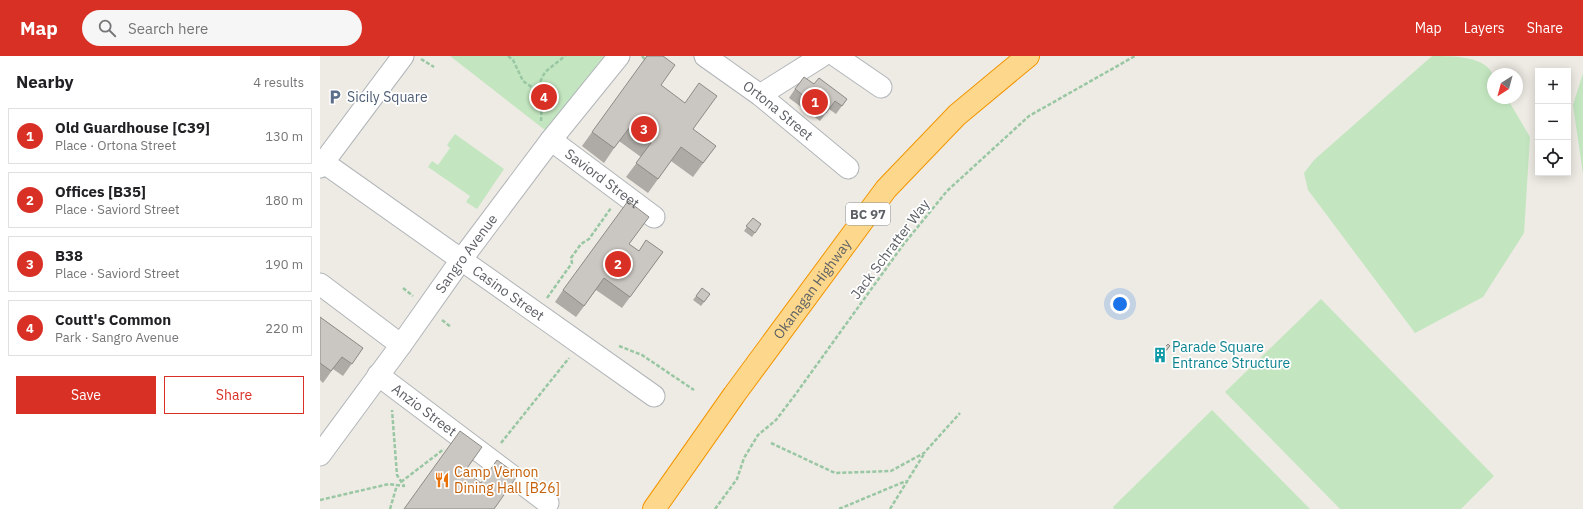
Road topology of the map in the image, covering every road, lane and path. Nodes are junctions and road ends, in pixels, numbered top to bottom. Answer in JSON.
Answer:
{"nodes":[{"id":1,"x":403,"y":56,"type":"edge"},
{"id":2,"x":416,"y":56,"type":"edge"},
{"id":3,"x":508,"y":56,"type":"edge"},
{"id":4,"x":565,"y":56,"type":"edge"},
{"id":5,"x":619,"y":56,"type":"edge"},
{"id":6,"x":642,"y":56,"type":"edge"},
{"id":7,"x":705,"y":56,"type":"edge"},
{"id":8,"x":822,"y":56,"type":"edge"},
{"id":9,"x":836,"y":56,"type":"edge"},
{"id":10,"x":1028,"y":56,"type":"edge"},
{"id":11,"x":1135,"y":56,"type":"edge"},
{"id":12,"x":650,"y":64,"type":"edge"},
{"id":13,"x":434,"y":67,"type":"dead end"},
{"id":14,"x":881,"y":87,"type":"dead end"},
{"id":15,"x":536,"y":90,"type":"junction"},
{"id":16,"x":760,"y":95,"type":"junction"},
{"id":17,"x":552,"y":138,"type":"junction"},
{"id":18,"x":322,"y":164,"type":"edge"},
{"id":19,"x":848,"y":168,"type":"dead end"},
{"id":20,"x":622,"y":193,"type":"junction"},
{"id":21,"x":654,"y":217,"type":"dead end"},
{"id":22,"x":460,"y":260,"type":"junction"},
{"id":23,"x":320,"y":284,"type":"edge"},
{"id":24,"x":536,"y":313,"type":"junction"},
{"id":25,"x":580,"y":344,"type":"junction"},
{"id":26,"x":616,"y":344,"type":"dead end"},
{"id":27,"x":401,"y":345,"type":"junction"},
{"id":28,"x":384,"y":380,"type":"junction"},
{"id":29,"x":694,"y":390,"type":"dead end"},
{"id":30,"x":654,"y":396,"type":"dead end"},
{"id":31,"x":960,"y":413,"type":"dead end"},
{"id":32,"x":461,"y":437,"type":"junction"},
{"id":33,"x":771,"y":442,"type":"dead end"},
{"id":34,"x":924,"y":453,"type":"junction"},
{"id":35,"x":320,"y":455,"type":"edge"},
{"id":36,"x":489,"y":458,"type":"junction"},
{"id":37,"x":906,"y":481,"type":"junction"},
{"id":38,"x":402,"y":482,"type":"junction"},
{"id":39,"x":397,"y":485,"type":"junction"},
{"id":40,"x":320,"y":500,"type":"edge"},
{"id":41,"x":548,"y":503,"type":"dead end"},
{"id":42,"x":390,"y":509,"type":"edge"},
{"id":43,"x":654,"y":509,"type":"edge"},
{"id":44,"x":715,"y":509,"type":"edge"},
{"id":45,"x":839,"y":509,"type":"edge"},
{"id":46,"x":890,"y":509,"type":"edge"}],
"edges":[{"from":1,"to":18,"type":"street"},
{"from":2,"to":13,"type":"path"},
{"from":3,"to":15,"type":"path"},
{"from":4,"to":15,"type":"path"},
{"from":5,"to":17,"type":"street","name":"Sangro Avenue"},
{"from":6,"to":12,"type":"path"},
{"from":7,"to":16,"type":"street","name":"Ortona Street"},
{"from":8,"to":16,"type":"street"},
{"from":9,"to":14,"type":"street"},
{"from":10,"to":43,"type":"highway","name":"Okanagan Highway","number":"BC 97"},
{"from":11,"to":44,"type":"path","name":"Jack Schratter Way"},
{"from":15,"to":17,"type":"path"},
{"from":16,"to":19,"type":"street","name":"Ortona Street"},
{"from":17,"to":20,"type":"street","name":"Saviord Street"},
{"from":17,"to":22,"type":"street","name":"Sangro Avenue"},
{"from":18,"to":22,"type":"street","name":"Casino Street"},
{"from":20,"to":21,"type":"street","name":"Saviord Street"},
{"from":20,"to":24,"type":"path"},
{"from":22,"to":24,"type":"street","name":"Casino Street"},
{"from":22,"to":27,"type":"street","name":"Sangro Avenue"},
{"from":23,"to":27,"type":"street"},
{"from":24,"to":25,"type":"street","name":"Casino Street"},
{"from":25,"to":30,"type":"street","name":"Casino Street"},
{"from":25,"to":36,"type":"path"},
{"from":26,"to":29,"type":"path"},
{"from":27,"to":28,"type":"street","name":"Sangro Avenue"},
{"from":28,"to":32,"type":"street","name":"Anzio Street"},
{"from":28,"to":35,"type":"street","name":"Sangro Avenue"},
{"from":28,"to":38,"type":"path"},
{"from":31,"to":34,"type":"path"},
{"from":32,"to":36,"type":"street","name":"Anzio Street"},
{"from":32,"to":38,"type":"path"},
{"from":33,"to":34,"type":"path"},
{"from":34,"to":37,"type":"path"},
{"from":36,"to":41,"type":"street","name":"Anzio Street"},
{"from":37,"to":45,"type":"path"},
{"from":37,"to":46,"type":"path"},
{"from":38,"to":39,"type":"path"},
{"from":39,"to":40,"type":"path"},
{"from":39,"to":42,"type":"path"}]}
